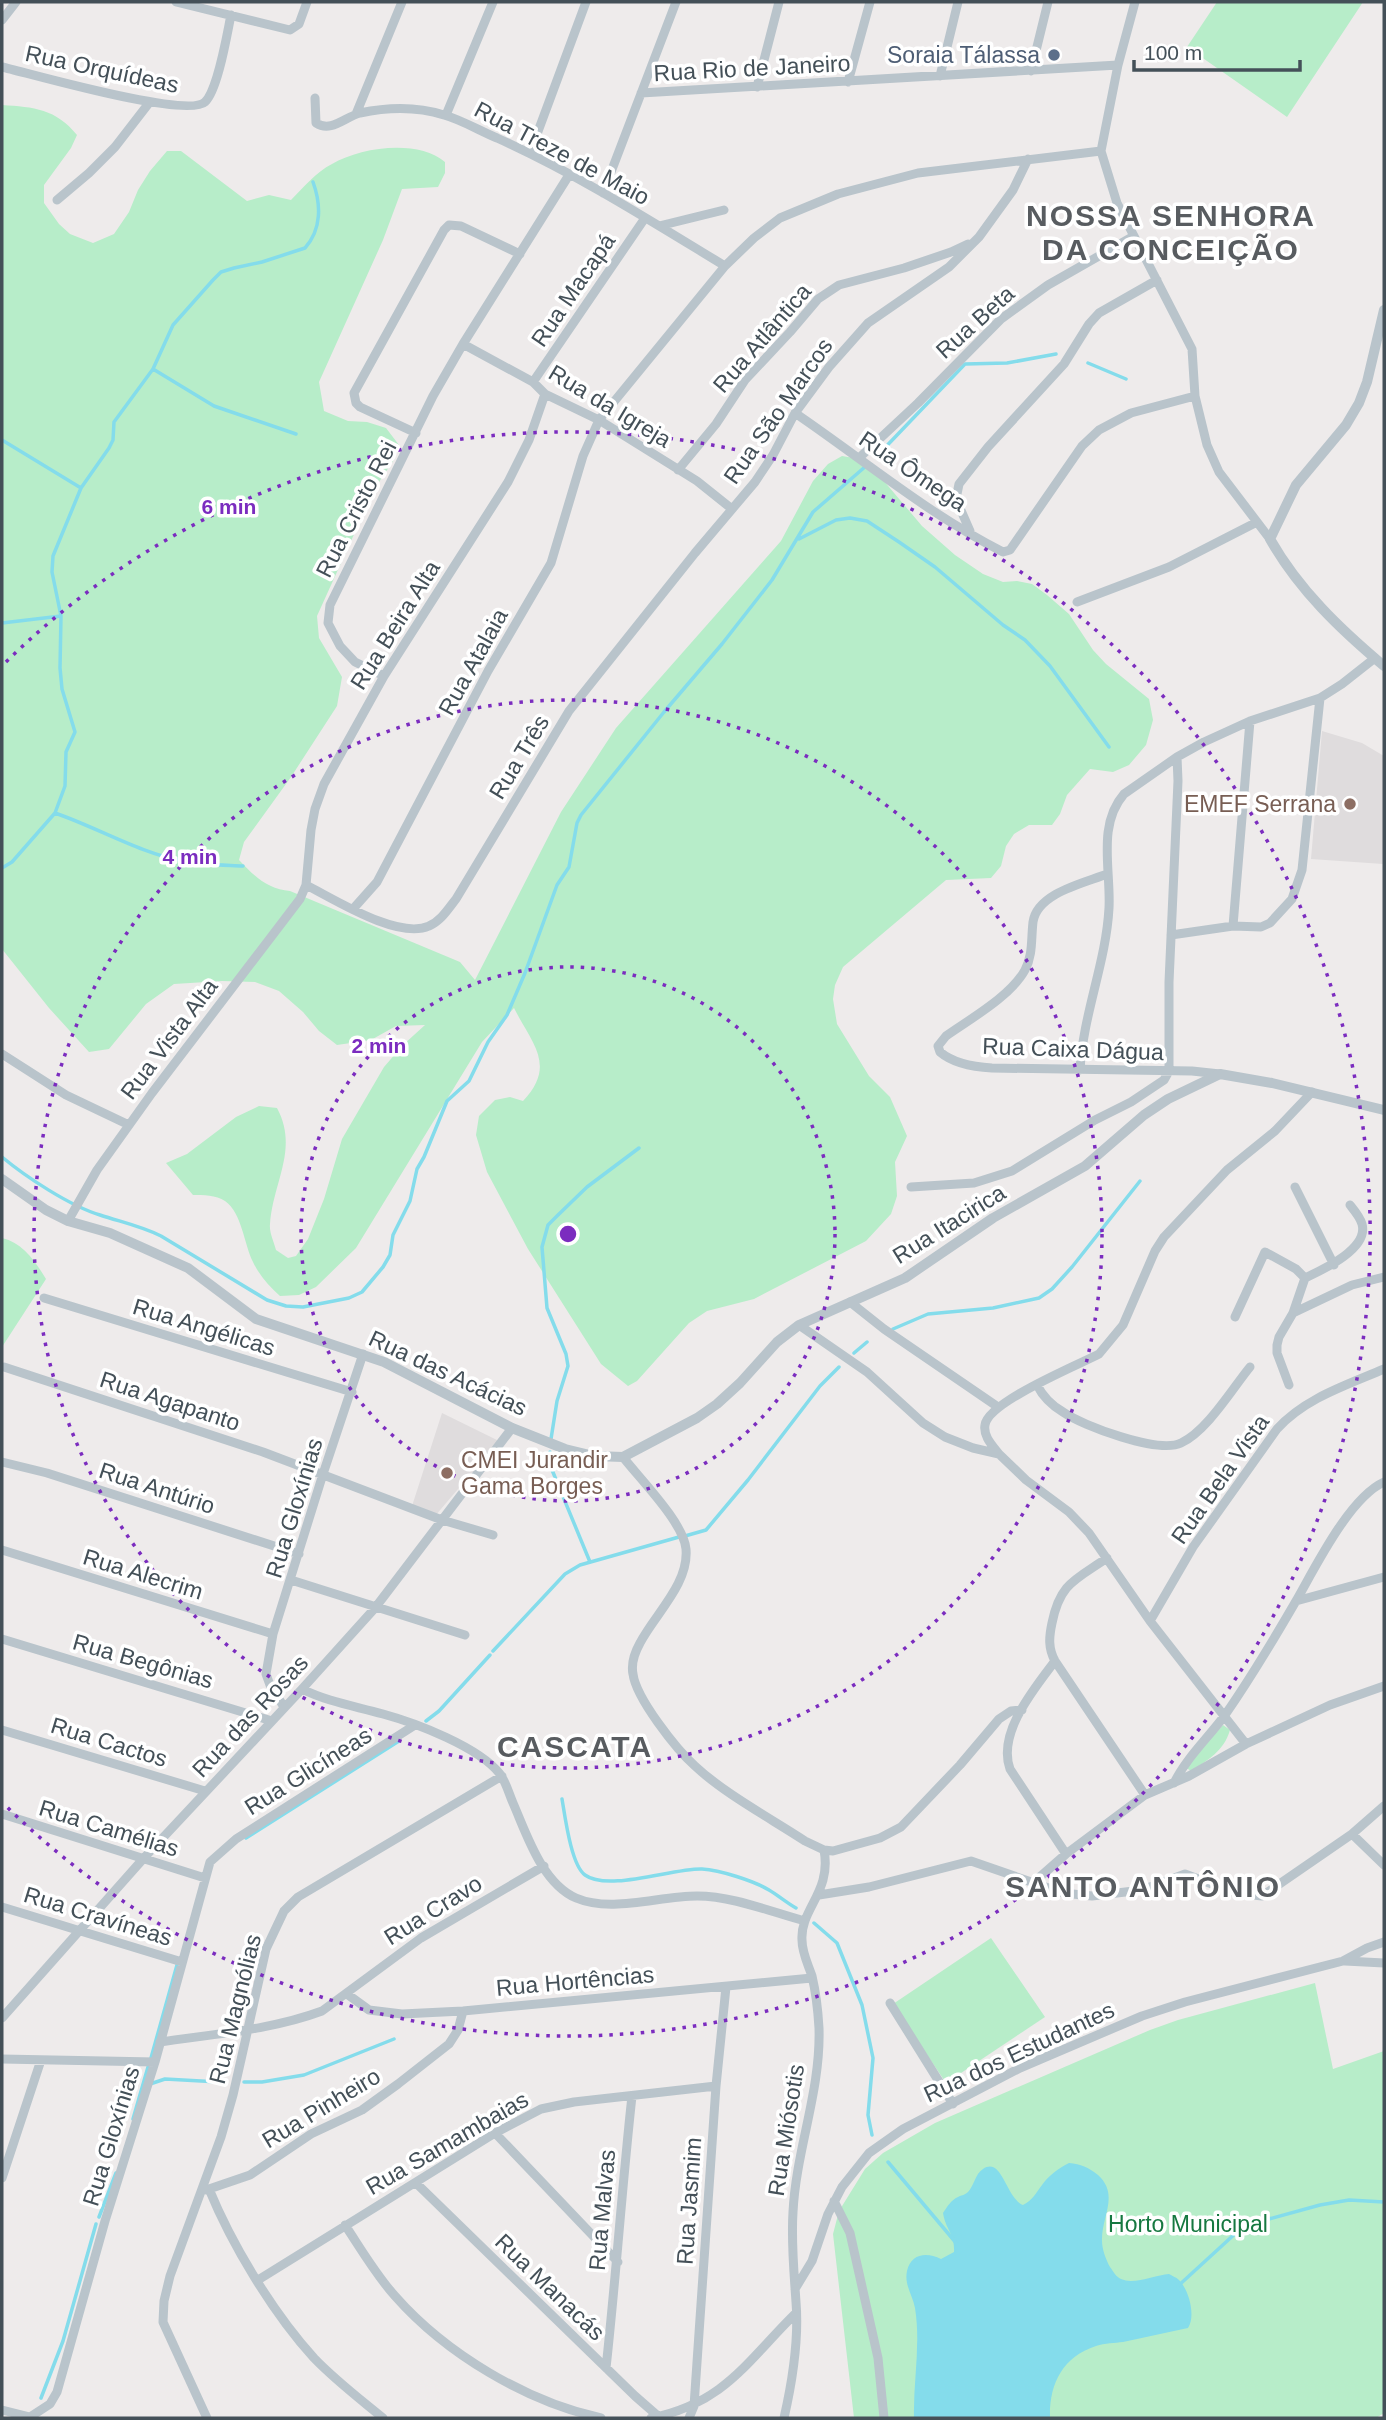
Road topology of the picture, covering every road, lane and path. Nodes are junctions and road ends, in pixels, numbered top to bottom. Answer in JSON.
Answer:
{"nodes":[{"id":1,"x":16,"y":2,"type":"edge"},
{"id":2,"x":176,"y":2,"type":"edge"},
{"id":3,"x":402,"y":2,"type":"edge"},
{"id":4,"x":493,"y":2,"type":"edge"},
{"id":5,"x":586,"y":2,"type":"edge"},
{"id":6,"x":676,"y":2,"type":"edge"},
{"id":7,"x":779,"y":2,"type":"edge"},
{"id":8,"x":870,"y":2,"type":"edge"},
{"id":9,"x":958,"y":2,"type":"edge"},
{"id":10,"x":1048,"y":2,"type":"edge"},
{"id":11,"x":1135,"y":2,"type":"edge"},
{"id":12,"x":307,"y":4,"type":"edge"},
{"id":13,"x":231,"y":15,"type":"junction"},
{"id":14,"x":2,"y":20,"type":"edge"},
{"id":15,"x":1118,"y":65,"type":"junction"},
{"id":16,"x":2,"y":67,"type":"edge"},
{"id":17,"x":1031,"y":71,"type":"junction"},
{"id":18,"x":940,"y":76,"type":"junction"},
{"id":19,"x":848,"y":82,"type":"junction"},
{"id":20,"x":757,"y":87,"type":"junction"},
{"id":21,"x":641,"y":93,"type":"junction"},
{"id":22,"x":315,"y":98,"type":"dead end"},
{"id":23,"x":149,"y":103,"type":"junction"},
{"id":24,"x":356,"y":114,"type":"junction"},
{"id":25,"x":446,"y":115,"type":"junction"},
{"id":26,"x":1101,"y":151,"type":"junction"},
{"id":27,"x":530,"y":153,"type":"junction"},
{"id":28,"x":1028,"y":159,"type":"junction"},
{"id":29,"x":569,"y":175,"type":"junction"},
{"id":30,"x":603,"y":193,"type":"junction"},
{"id":31,"x":57,"y":200,"type":"dead end"},
{"id":32,"x":724,"y":210,"type":"dead end"},
{"id":33,"x":645,"y":218,"type":"junction"},
{"id":34,"x":660,"y":226,"type":"junction"},
{"id":35,"x":1133,"y":236,"type":"junction"},
{"id":36,"x":979,"y":237,"type":"junction"},
{"id":37,"x":520,"y":254,"type":"junction"},
{"id":38,"x":725,"y":266,"type":"junction"},
{"id":39,"x":1157,"y":280,"type":"junction"},
{"id":40,"x":1384,"y":310,"type":"edge"},
{"id":41,"x":463,"y":344,"type":"junction"},
{"id":42,"x":533,"y":382,"type":"junction"},
{"id":43,"x":545,"y":394,"type":"junction"},
{"id":44,"x":1195,"y":396,"type":"junction"},
{"id":45,"x":795,"y":413,"type":"junction"},
{"id":46,"x":598,"y":420,"type":"junction"},
{"id":47,"x":416,"y":433,"type":"junction"},
{"id":48,"x":859,"y":458,"type":"junction"},
{"id":49,"x":678,"y":470,"type":"junction"},
{"id":50,"x":732,"y":509,"type":"junction"},
{"id":51,"x":1257,"y":522,"type":"junction"},
{"id":52,"x":971,"y":532,"type":"junction"},
{"id":53,"x":1270,"y":539,"type":"junction"},
{"id":54,"x":1077,"y":602,"type":"dead end"},
{"id":55,"x":1375,"y":658,"type":"junction"},
{"id":56,"x":1384,"y":666,"type":"edge"},
{"id":57,"x":384,"y":676,"type":"junction"},
{"id":58,"x":1320,"y":698,"type":"junction"},
{"id":59,"x":1250,"y":721,"type":"junction"},
{"id":60,"x":1177,"y":757,"type":"junction"},
{"id":61,"x":1107,"y":874,"type":"junction"},
{"id":62,"x":306,"y":885,"type":"junction"},
{"id":63,"x":353,"y":909,"type":"junction"},
{"id":64,"x":1233,"y":926,"type":"junction"},
{"id":65,"x":1171,"y":935,"type":"junction"},
{"id":66,"x":2,"y":1054,"type":"edge"},
{"id":67,"x":1080,"y":1070,"type":"junction"},
{"id":68,"x":1220,"y":1074,"type":"junction"},
{"id":69,"x":1166,"y":1075,"type":"junction"},
{"id":70,"x":1312,"y":1092,"type":"junction"},
{"id":71,"x":1384,"y":1110,"type":"edge"},
{"id":72,"x":129,"y":1125,"type":"junction"},
{"id":73,"x":2,"y":1179,"type":"edge"},
{"id":74,"x":911,"y":1187,"type":"dead end"},
{"id":75,"x":1295,"y":1187,"type":"dead end"},
{"id":76,"x":1350,"y":1205,"type":"dead end"},
{"id":77,"x":68,"y":1221,"type":"junction"},
{"id":78,"x":1334,"y":1265,"type":"junction"},
{"id":79,"x":1384,"y":1277,"type":"edge"},
{"id":80,"x":1305,"y":1278,"type":"junction"},
{"id":81,"x":44,"y":1298,"type":"dead end"},
{"id":82,"x":850,"y":1302,"type":"junction"},
{"id":83,"x":1293,"y":1313,"type":"junction"},
{"id":84,"x":1235,"y":1317,"type":"dead end"},
{"id":85,"x":799,"y":1325,"type":"junction"},
{"id":86,"x":363,"y":1354,"type":"junction"},
{"id":87,"x":4,"y":1367,"type":"dead end"},
{"id":88,"x":1250,"y":1367,"type":"dead end"},
{"id":89,"x":1384,"y":1369,"type":"edge"},
{"id":90,"x":1037,"y":1385,"type":"junction"},
{"id":91,"x":1289,"y":1385,"type":"dead end"},
{"id":92,"x":352,"y":1392,"type":"junction"},
{"id":93,"x":998,"y":1407,"type":"junction"},
{"id":94,"x":512,"y":1428,"type":"junction"},
{"id":95,"x":999,"y":1454,"type":"junction"},
{"id":96,"x":623,"y":1457,"type":"junction"},
{"id":97,"x":2,"y":1462,"type":"edge"},
{"id":98,"x":323,"y":1474,"type":"junction"},
{"id":99,"x":1384,"y":1482,"type":"edge"},
{"id":100,"x":442,"y":1520,"type":"junction"},
{"id":101,"x":494,"y":1535,"type":"dead end"},
{"id":102,"x":2,"y":1550,"type":"edge"},
{"id":103,"x":299,"y":1554,"type":"junction"},
{"id":104,"x":1107,"y":1558,"type":"junction"},
{"id":105,"x":1384,"y":1577,"type":"edge"},
{"id":106,"x":291,"y":1580,"type":"junction"},
{"id":107,"x":1296,"y":1601,"type":"junction"},
{"id":108,"x":375,"y":1608,"type":"junction"},
{"id":109,"x":1150,"y":1621,"type":"junction"},
{"id":110,"x":273,"y":1634,"type":"junction"},
{"id":111,"x":465,"y":1635,"type":"dead end"},
{"id":112,"x":2,"y":1639,"type":"edge"},
{"id":113,"x":1055,"y":1661,"type":"junction"},
{"id":114,"x":1384,"y":1686,"type":"edge"},
{"id":115,"x":302,"y":1689,"type":"junction"},
{"id":116,"x":284,"y":1707,"type":"junction"},
{"id":117,"x":1022,"y":1710,"type":"junction"},
{"id":118,"x":1224,"y":1716,"type":"junction"},
{"id":119,"x":272,"y":1721,"type":"junction"},
{"id":120,"x":415,"y":1726,"type":"junction"},
{"id":121,"x":2,"y":1730,"type":"edge"},
{"id":122,"x":1246,"y":1744,"type":"junction"},
{"id":123,"x":502,"y":1776,"type":"junction"},
{"id":124,"x":1174,"y":1783,"type":"junction"},
{"id":125,"x":205,"y":1791,"type":"junction"},
{"id":126,"x":1145,"y":1795,"type":"junction"},
{"id":127,"x":1384,"y":1806,"type":"edge"},
{"id":128,"x":2,"y":1814,"type":"edge"},
{"id":129,"x":1352,"y":1834,"type":"junction"},
{"id":130,"x":222,"y":1849,"type":"joint"},
{"id":131,"x":824,"y":1850,"type":"junction"},
{"id":132,"x":1066,"y":1854,"type":"junction"},
{"id":133,"x":143,"y":1859,"type":"junction"},
{"id":134,"x":1384,"y":1865,"type":"edge"},
{"id":135,"x":544,"y":1866,"type":"junction"},
{"id":136,"x":205,"y":1878,"type":"junction"},
{"id":137,"x":1033,"y":1883,"type":"junction"},
{"id":138,"x":819,"y":1895,"type":"junction"},
{"id":139,"x":2,"y":1907,"type":"edge"},
{"id":140,"x":805,"y":1921,"type":"junction"},
{"id":141,"x":80,"y":1929,"type":"junction"},
{"id":142,"x":1384,"y":1942,"type":"edge"},
{"id":143,"x":1343,"y":1961,"type":"junction"},
{"id":144,"x":182,"y":1962,"type":"junction"},
{"id":145,"x":1384,"y":1963,"type":"edge"},
{"id":146,"x":812,"y":1978,"type":"junction"},
{"id":147,"x":726,"y":1987,"type":"junction"},
{"id":148,"x":347,"y":1994,"type":"junction"},
{"id":149,"x":890,"y":2003,"type":"dead end"},
{"id":150,"x":463,"y":2011,"type":"junction"},
{"id":151,"x":2,"y":2018,"type":"edge"},
{"id":152,"x":248,"y":2029,"type":"junction"},
{"id":153,"x":160,"y":2042,"type":"junction"},
{"id":154,"x":2,"y":2059,"type":"edge"},
{"id":155,"x":41,"y":2060,"type":"junction"},
{"id":156,"x":155,"y":2062,"type":"junction"},
{"id":157,"x":716,"y":2086,"type":"junction"},
{"id":158,"x":632,"y":2096,"type":"junction"},
{"id":159,"x":953,"y":2104,"type":"junction"},
{"id":160,"x":495,"y":2133,"type":"junction"},
{"id":161,"x":2,"y":2178,"type":"edge"},
{"id":162,"x":416,"y":2183,"type":"junction"},
{"id":163,"x":205,"y":2190,"type":"junction"},
{"id":164,"x":834,"y":2202,"type":"junction"},
{"id":165,"x":345,"y":2225,"type":"junction"},
{"id":166,"x":618,"y":2262,"type":"junction"},
{"id":167,"x":258,"y":2280,"type":"junction"},
{"id":168,"x":795,"y":2289,"type":"junction"},
{"id":169,"x":797,"y":2312,"type":"junction"},
{"id":170,"x":606,"y":2368,"type":"junction"},
{"id":171,"x":694,"y":2406,"type":"junction"},
{"id":172,"x":2,"y":2410,"type":"edge"},
{"id":173,"x":655,"y":2417,"type":"edge"},
{"id":174,"x":207,"y":2418,"type":"edge"},
{"id":175,"x":383,"y":2418,"type":"edge"},
{"id":176,"x":601,"y":2418,"type":"edge"},
{"id":177,"x":689,"y":2418,"type":"edge"},
{"id":178,"x":784,"y":2418,"type":"edge"},
{"id":179,"x":884,"y":2418,"type":"edge"}],
"edges":[{"from":1,"to":14,"type":"street"},
{"from":2,"to":13,"type":"street"},
{"from":3,"to":24,"type":"street"},
{"from":4,"to":25,"type":"street"},
{"from":5,"to":27,"type":"street"},
{"from":6,"to":21,"type":"street"},
{"from":7,"to":20,"type":"street"},
{"from":8,"to":19,"type":"street"},
{"from":9,"to":18,"type":"street"},
{"from":10,"to":17,"type":"street"},
{"from":11,"to":15,"type":"street"},
{"from":12,"to":13,"type":"street"},
{"from":13,"to":23,"type":"street","name":"Rua Orquídeas"},
{"from":15,"to":17,"type":"street","name":"Rua Rio de Janeiro"},
{"from":15,"to":26,"type":"street"},
{"from":16,"to":23,"type":"street","name":"Rua Orquídeas"},
{"from":17,"to":18,"type":"street","name":"Rua Rio de Janeiro"},
{"from":18,"to":19,"type":"street","name":"Rua Rio de Janeiro"},
{"from":19,"to":20,"type":"street","name":"Rua Rio de Janeiro"},
{"from":20,"to":21,"type":"street","name":"Rua Rio de Janeiro"},
{"from":21,"to":30,"type":"street"},
{"from":22,"to":24,"type":"street","name":"Rua Treze de Maio"},
{"from":23,"to":31,"type":"street"},
{"from":24,"to":25,"type":"street","name":"Rua Treze de Maio"},
{"from":25,"to":27,"type":"street","name":"Rua Treze de Maio"},
{"from":26,"to":28,"type":"street","name":"Rua Atalaia"},
{"from":26,"to":35,"type":"street"},
{"from":27,"to":29,"type":"street","name":"Rua Treze de Maio"},
{"from":28,"to":36,"type":"street","name":"Rua São Marcos"},
{"from":28,"to":38,"type":"street","name":"Rua Atalaia"},
{"from":29,"to":30,"type":"street","name":"Rua Treze de Maio"},
{"from":29,"to":37,"type":"street","name":"Rua Cristo Rei"},
{"from":30,"to":33,"type":"street","name":"Rua Treze de Maio"},
{"from":32,"to":34,"type":"street"},
{"from":33,"to":34,"type":"street","name":"Rua Treze de Maio"},
{"from":33,"to":42,"type":"street","name":"Rua Macapá"},
{"from":34,"to":38,"type":"street","name":"Rua Treze de Maio"},
{"from":35,"to":39,"type":"street"},
{"from":35,"to":48,"type":"street","name":"Rua Beta"},
{"from":36,"to":45,"type":"street","name":"Rua São Marcos"},
{"from":36,"to":49,"type":"street","name":"Rua Atlântica"},
{"from":37,"to":41,"type":"street","name":"Rua Cristo Rei"},
{"from":37,"to":47,"type":"street"},
{"from":38,"to":46,"type":"street","name":"Rua Atalaia"},
{"from":39,"to":44,"type":"street"},
{"from":39,"to":52,"type":"street"},
{"from":40,"to":53,"type":"street"},
{"from":41,"to":42,"type":"street","name":"Rua da Igreja"},
{"from":41,"to":47,"type":"street","name":"Rua Cristo Rei"},
{"from":42,"to":43,"type":"street","name":"Rua da Igreja"},
{"from":43,"to":46,"type":"street","name":"Rua da Igreja"},
{"from":43,"to":57,"type":"street","name":"Rua Beira Alta"},
{"from":44,"to":51,"type":"street"},
{"from":44,"to":52,"type":"street","name":"Rua Ômega"},
{"from":45,"to":48,"type":"street","name":"Rua Ômega"},
{"from":45,"to":50,"type":"street","name":"Rua São Marcos"},
{"from":46,"to":49,"type":"street","name":"Rua da Igreja"},
{"from":46,"to":63,"type":"street","name":"Rua Atalaia"},
{"from":47,"to":57,"type":"street","name":"Rua Cristo Rei"},
{"from":48,"to":52,"type":"street","name":"Rua Ômega"},
{"from":49,"to":50,"type":"street","name":"Rua da Igreja"},
{"from":50,"to":63,"type":"street","name":"Rua Três"},
{"from":51,"to":53,"type":"street"},
{"from":51,"to":54,"type":"street"},
{"from":53,"to":55,"type":"street"},
{"from":55,"to":56,"type":"street"},
{"from":55,"to":58,"type":"street"},
{"from":57,"to":62,"type":"street","name":"Rua Beira Alta"},
{"from":58,"to":59,"type":"street"},
{"from":58,"to":64,"type":"street"},
{"from":59,"to":60,"type":"street"},
{"from":59,"to":64,"type":"street"},
{"from":60,"to":61,"type":"street"},
{"from":60,"to":65,"type":"street"},
{"from":61,"to":67,"type":"street"},
{"from":61,"to":67,"type":"street","name":"Rua Caixa Dágua"},
{"from":62,"to":63,"type":"street","name":"Rua Três"},
{"from":62,"to":72,"type":"street","name":"Rua Vista Alta"},
{"from":64,"to":65,"type":"street"},
{"from":65,"to":69,"type":"street"},
{"from":66,"to":72,"type":"street"},
{"from":67,"to":69,"type":"street","name":"Rua Caixa Dágua"},
{"from":68,"to":69,"type":"street","name":"Rua Caixa Dágua"},
{"from":68,"to":70,"type":"street"},
{"from":68,"to":82,"type":"street","name":"Rua Itacirica"},
{"from":69,"to":74,"type":"street"},
{"from":70,"to":71,"type":"street"},
{"from":70,"to":90,"type":"street"},
{"from":72,"to":77,"type":"street","name":"Rua Vista Alta"},
{"from":73,"to":77,"type":"street","name":"Rua das Acácias"},
{"from":75,"to":78,"type":"street"},
{"from":76,"to":78,"type":"street"},
{"from":77,"to":86,"type":"street","name":"Rua das Acácias"},
{"from":78,"to":80,"type":"street"},
{"from":79,"to":83,"type":"street"},
{"from":80,"to":83,"type":"street"},
{"from":80,"to":84,"type":"street"},
{"from":81,"to":92,"type":"street","name":"Rua Angélicas"},
{"from":82,"to":85,"type":"street","name":"Rua Itacirica"},
{"from":82,"to":93,"type":"street"},
{"from":83,"to":91,"type":"street"},
{"from":85,"to":95,"type":"street"},
{"from":85,"to":96,"type":"street","name":"Rua Itacirica"},
{"from":86,"to":92,"type":"street","name":"Rua Gloxínias"},
{"from":86,"to":94,"type":"street","name":"Rua das Acácias"},
{"from":87,"to":98,"type":"street","name":"Rua Agapanto"},
{"from":88,"to":90,"type":"street","name":"Rua Bela Vista"},
{"from":89,"to":109,"type":"street","name":"Rua Bela Vista"},
{"from":90,"to":93,"type":"street"},
{"from":92,"to":98,"type":"street","name":"Rua Gloxínias"},
{"from":93,"to":95,"type":"street"},
{"from":94,"to":96,"type":"street","name":"Rua das Acácias"},
{"from":94,"to":100,"type":"street","name":"Rua das Rosas"},
{"from":95,"to":104,"type":"street"},
{"from":96,"to":131,"type":"street"},
{"from":97,"to":103,"type":"street","name":"Rua Antúrio"},
{"from":98,"to":100,"type":"street","name":"Rua Agapanto"},
{"from":98,"to":103,"type":"street","name":"Rua Gloxínias"},
{"from":99,"to":107,"type":"street"},
{"from":100,"to":101,"type":"street","name":"Rua Agapanto"},
{"from":100,"to":108,"type":"street","name":"Rua das Rosas"},
{"from":102,"to":110,"type":"street","name":"Rua Alecrim"},
{"from":103,"to":106,"type":"street","name":"Rua Gloxínias"},
{"from":104,"to":109,"type":"street"},
{"from":104,"to":113,"type":"street"},
{"from":105,"to":107,"type":"street"},
{"from":106,"to":108,"type":"street"},
{"from":106,"to":110,"type":"street","name":"Rua Gloxínias"},
{"from":107,"to":118,"type":"street"},
{"from":108,"to":111,"type":"street"},
{"from":108,"to":115,"type":"street","name":"Rua das Rosas"},
{"from":109,"to":118,"type":"street"},
{"from":110,"to":116,"type":"street","name":"Rua Gloxínias"},
{"from":112,"to":119,"type":"street","name":"Rua Begônias"},
{"from":113,"to":117,"type":"street"},
{"from":113,"to":126,"type":"street"},
{"from":114,"to":122,"type":"street"},
{"from":115,"to":116,"type":"street","name":"Rua das Rosas"},
{"from":115,"to":120,"type":"street"},
{"from":116,"to":119,"type":"street","name":"Rua das Rosas"},
{"from":117,"to":131,"type":"street"},
{"from":117,"to":132,"type":"street"},
{"from":118,"to":122,"type":"street"},
{"from":118,"to":124,"type":"street"},
{"from":119,"to":125,"type":"street","name":"Rua das Rosas"},
{"from":120,"to":123,"type":"street"},
{"from":120,"to":130,"type":"street","name":"Rua Glicíneas"},
{"from":121,"to":125,"type":"street","name":"Rua Cactos"},
{"from":122,"to":124,"type":"street"},
{"from":123,"to":135,"type":"street"},
{"from":123,"to":152,"type":"street","name":"Rua Magnólias"},
{"from":124,"to":126,"type":"street"},
{"from":125,"to":133,"type":"street","name":"Rua das Rosas"},
{"from":126,"to":132,"type":"street"},
{"from":127,"to":129,"type":"street"},
{"from":128,"to":133,"type":"street","name":"Rua Camélias"},
{"from":129,"to":134,"type":"street"},
{"from":129,"to":137,"type":"street"},
{"from":130,"to":136,"type":"street","name":"Rua Gloxínias"},
{"from":131,"to":138,"type":"street"},
{"from":132,"to":137,"type":"street"},
{"from":133,"to":136,"type":"street","name":"Rua Camélias"},
{"from":133,"to":141,"type":"street","name":"Rua das Rosas"},
{"from":135,"to":140,"type":"street"},
{"from":135,"to":148,"type":"street","name":"Rua Cravo"},
{"from":136,"to":144,"type":"street","name":"Rua Gloxínias"},
{"from":137,"to":138,"type":"street"},
{"from":138,"to":140,"type":"street"},
{"from":139,"to":141,"type":"street","name":"Rua Cravíneas"},
{"from":140,"to":146,"type":"street","name":"Rua Miósotis"},
{"from":141,"to":144,"type":"street","name":"Rua Cravíneas"},
{"from":141,"to":151,"type":"street","name":"Rua das Rosas"},
{"from":142,"to":143,"type":"street","name":"Rua dos Estudantes"},
{"from":143,"to":145,"type":"street","name":"Rua dos Estudantes"},
{"from":143,"to":159,"type":"street","name":"Rua dos Estudantes"},
{"from":144,"to":153,"type":"street","name":"Rua Gloxínias"},
{"from":146,"to":147,"type":"street","name":"Rua Hortências"},
{"from":146,"to":168,"type":"street","name":"Rua Miósotis"},
{"from":147,"to":150,"type":"street","name":"Rua Hortências"},
{"from":147,"to":157,"type":"street","name":"Rua Jasmim"},
{"from":148,"to":150,"type":"street","name":"Rua Hortências"},
{"from":148,"to":152,"type":"street","name":"Rua Cravo"},
{"from":149,"to":159,"type":"street"},
{"from":150,"to":163,"type":"street","name":"Rua Pinheiro"},
{"from":152,"to":153,"type":"street","name":"Rua Cravo"},
{"from":152,"to":163,"type":"street","name":"Rua Magnólias"},
{"from":153,"to":156,"type":"street","name":"Rua Gloxínias"},
{"from":154,"to":155,"type":"street"},
{"from":155,"to":156,"type":"street"},
{"from":155,"to":161,"type":"street"},
{"from":156,"to":172,"type":"street","name":"Rua Gloxínias"},
{"from":157,"to":158,"type":"street","name":"Rua Samambaias"},
{"from":157,"to":171,"type":"street","name":"Rua Jasmim"},
{"from":158,"to":160,"type":"street","name":"Rua Samambaias"},
{"from":158,"to":166,"type":"street","name":"Rua Malvas"},
{"from":159,"to":164,"type":"street","name":"Rua dos Estudantes"},
{"from":160,"to":162,"type":"street","name":"Rua Samambaias"},
{"from":160,"to":166,"type":"street"},
{"from":162,"to":165,"type":"street","name":"Rua Samambaias"},
{"from":162,"to":170,"type":"street","name":"Rua Manacás"},
{"from":163,"to":167,"type":"street"},
{"from":163,"to":174,"type":"street","name":"Rua Magnólias"},
{"from":164,"to":168,"type":"street","name":"Rua dos Estudantes"},
{"from":164,"to":179,"type":"street"},
{"from":165,"to":167,"type":"street","name":"Rua Samambaias"},
{"from":165,"to":176,"type":"street"},
{"from":166,"to":170,"type":"street","name":"Rua Malvas"},
{"from":167,"to":175,"type":"street"},
{"from":168,"to":169,"type":"street"},
{"from":169,"to":171,"type":"street"},
{"from":169,"to":178,"type":"street"},
{"from":170,"to":173,"type":"street","name":"Rua Manacás"},
{"from":171,"to":173,"type":"street"},
{"from":171,"to":177,"type":"street","name":"Rua Jasmim"}]}
